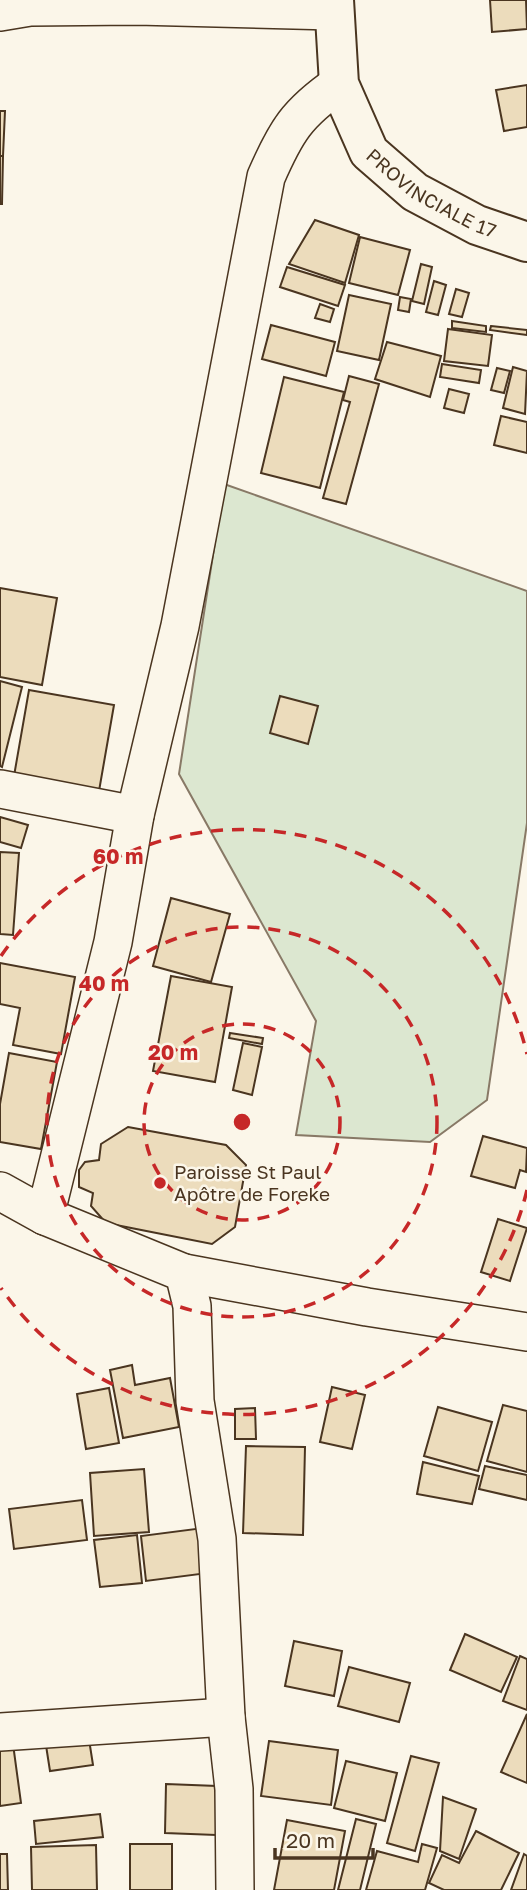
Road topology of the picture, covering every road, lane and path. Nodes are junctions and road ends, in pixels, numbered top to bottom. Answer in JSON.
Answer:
{"nodes":[{"id":1,"x":333,"y":5,"type":"edge"},
{"id":2,"x":0,"y":12,"type":"edge"},
{"id":3,"x":339,"y":84,"type":"junction"},
{"id":4,"x":527,"y":242,"type":"edge"},
{"id":5,"x":0,"y":789,"type":"edge"},
{"id":6,"x":135,"y":815,"type":"junction"},
{"id":7,"x":0,"y":1191,"type":"edge"},
{"id":8,"x":45,"y":1216,"type":"junction"},
{"id":9,"x":184,"y":1273,"type":"junction"},
{"id":10,"x":527,"y":1332,"type":"edge"},
{"id":11,"x":226,"y":1717,"type":"junction"},
{"id":12,"x":0,"y":1732,"type":"edge"},
{"id":13,"x":235,"y":1890,"type":"edge"}],
"edges":[{"from":1,"to":2,"type":"street"},
{"from":1,"to":3,"type":"main road","name":"PROVINCIALE 17"},
{"from":3,"to":4,"type":"main road","name":"PROVINCIALE 17"},
{"from":3,"to":6,"type":"street"},
{"from":5,"to":6,"type":"street"},
{"from":6,"to":8,"type":"street"},
{"from":7,"to":8,"type":"street"},
{"from":8,"to":9,"type":"street"},
{"from":9,"to":10,"type":"street"},
{"from":9,"to":11,"type":"street"},
{"from":11,"to":12,"type":"street"},
{"from":11,"to":13,"type":"street"}]}
